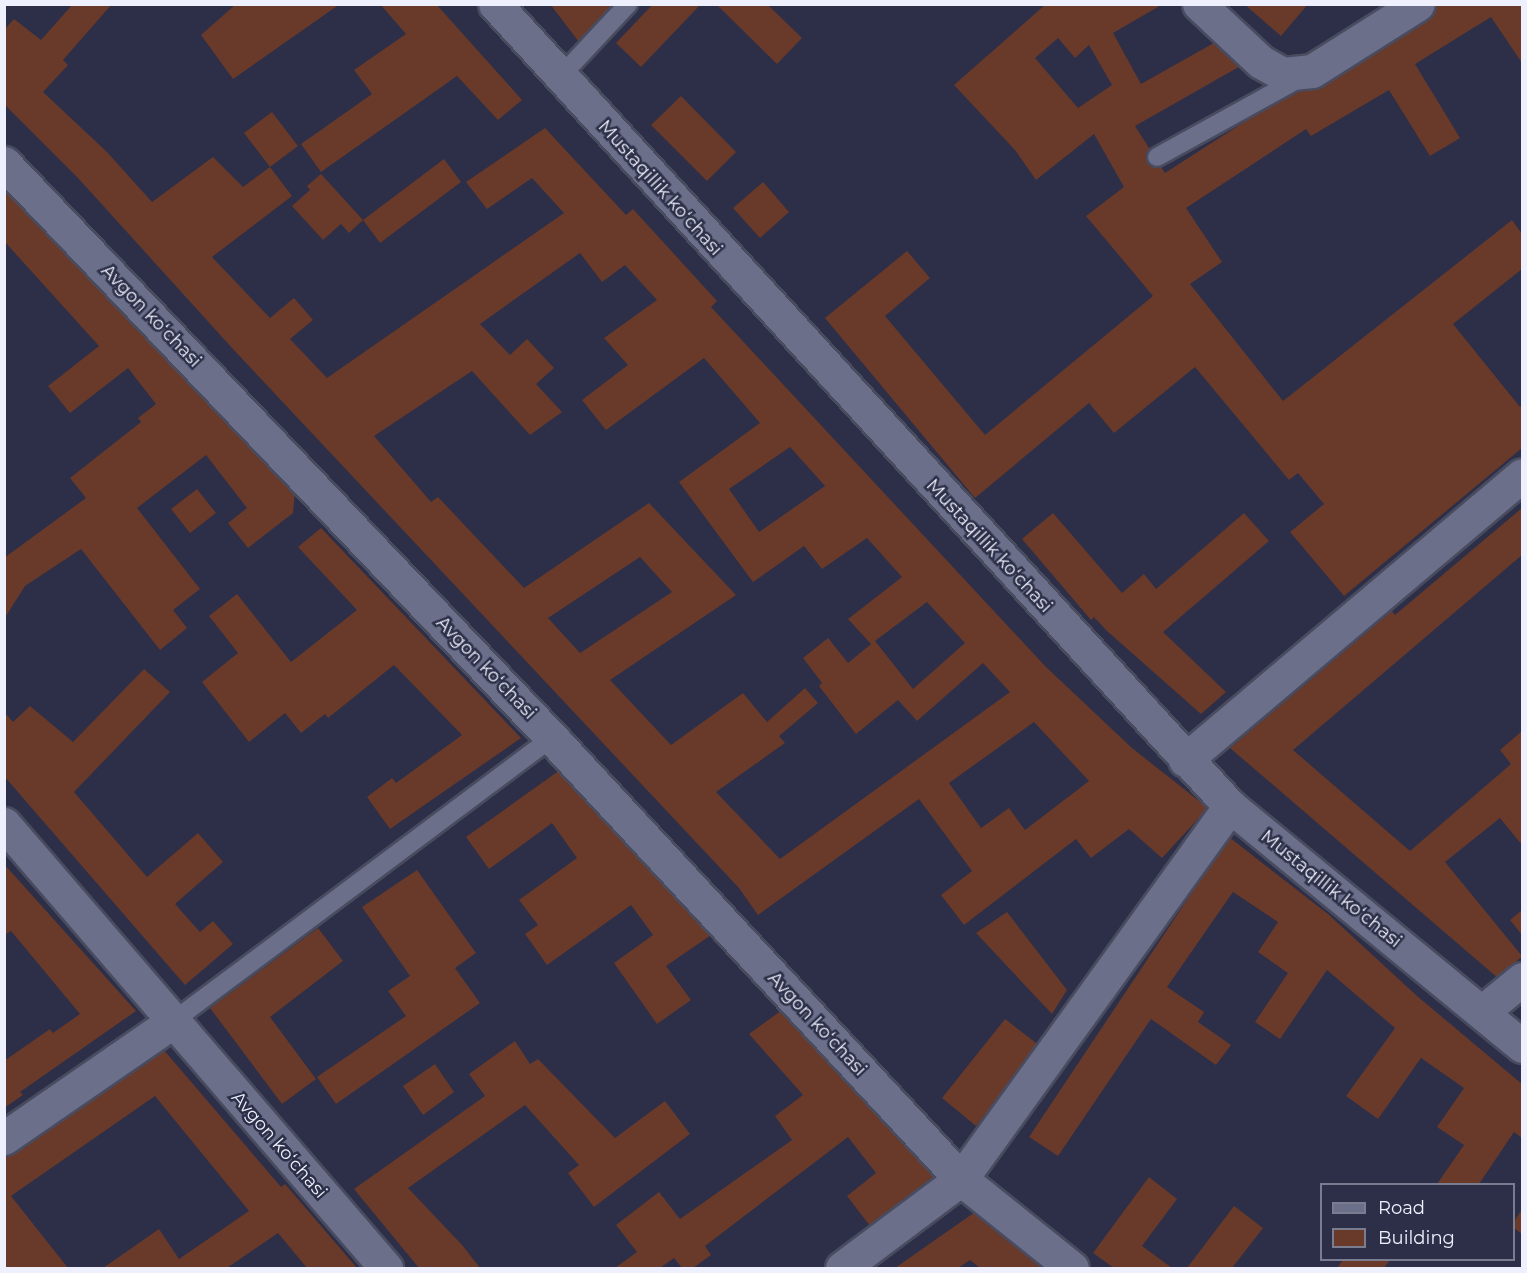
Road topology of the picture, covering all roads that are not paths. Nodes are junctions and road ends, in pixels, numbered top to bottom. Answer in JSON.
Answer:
{"nodes":[{"id":1,"x":495,"y":4,"type":"edge"},
{"id":2,"x":628,"y":4,"type":"edge"},
{"id":3,"x":1199,"y":4,"type":"edge"},
{"id":4,"x":1418,"y":4,"type":"edge"},
{"id":5,"x":1312,"y":71,"type":"junction"},
{"id":6,"x":560,"y":77,"type":"junction"},
{"id":7,"x":1158,"y":157,"type":"dead end"},
{"id":8,"x":4,"y":163,"type":"edge"},
{"id":9,"x":1522,"y":475,"type":"edge"},
{"id":10,"x":552,"y":738,"type":"junction"},
{"id":11,"x":1185,"y":760,"type":"junction"},
{"id":12,"x":1230,"y":806,"type":"junction"},
{"id":13,"x":4,"y":824,"type":"edge"},
{"id":14,"x":1522,"y":979,"type":"edge"},
{"id":15,"x":1482,"y":1012,"type":"junction"},
{"id":16,"x":172,"y":1022,"type":"junction"},
{"id":17,"x":1522,"y":1046,"type":"edge"},
{"id":18,"x":4,"y":1138,"type":"edge"},
{"id":19,"x":961,"y":1179,"type":"junction"},
{"id":20,"x":386,"y":1269,"type":"edge"},
{"id":21,"x":842,"y":1269,"type":"edge"},
{"id":22,"x":1072,"y":1269,"type":"edge"}],
"edges":[{"from":1,"to":6,"type":"street","name":"Mustaqillik koʻchasi"},
{"from":2,"to":6,"type":"lane"},
{"from":3,"to":5,"type":"street"},
{"from":4,"to":5,"type":"street"},
{"from":5,"to":7,"type":"lane"},
{"from":6,"to":11,"type":"street","name":"Mustaqillik koʻchasi"},
{"from":8,"to":10,"type":"street","name":"Avgon koʻchasi"},
{"from":9,"to":11,"type":"street"},
{"from":10,"to":16,"type":"lane"},
{"from":10,"to":19,"type":"street","name":"Avgon koʻchasi"},
{"from":11,"to":12,"type":"street","name":"Mustaqillik koʻchasi"},
{"from":12,"to":15,"type":"street","name":"Mustaqillik koʻchasi"},
{"from":12,"to":19,"type":"street"},
{"from":13,"to":16,"type":"street","name":"Avgon koʻchasi"},
{"from":14,"to":15,"type":"street"},
{"from":15,"to":17,"type":"street","name":"Mustaqillik koʻchasi"},
{"from":16,"to":18,"type":"street"},
{"from":16,"to":20,"type":"street","name":"Avgon koʻchasi"},
{"from":19,"to":21,"type":"street"},
{"from":19,"to":22,"type":"street","name":"Avgon koʻchasi"}]}
